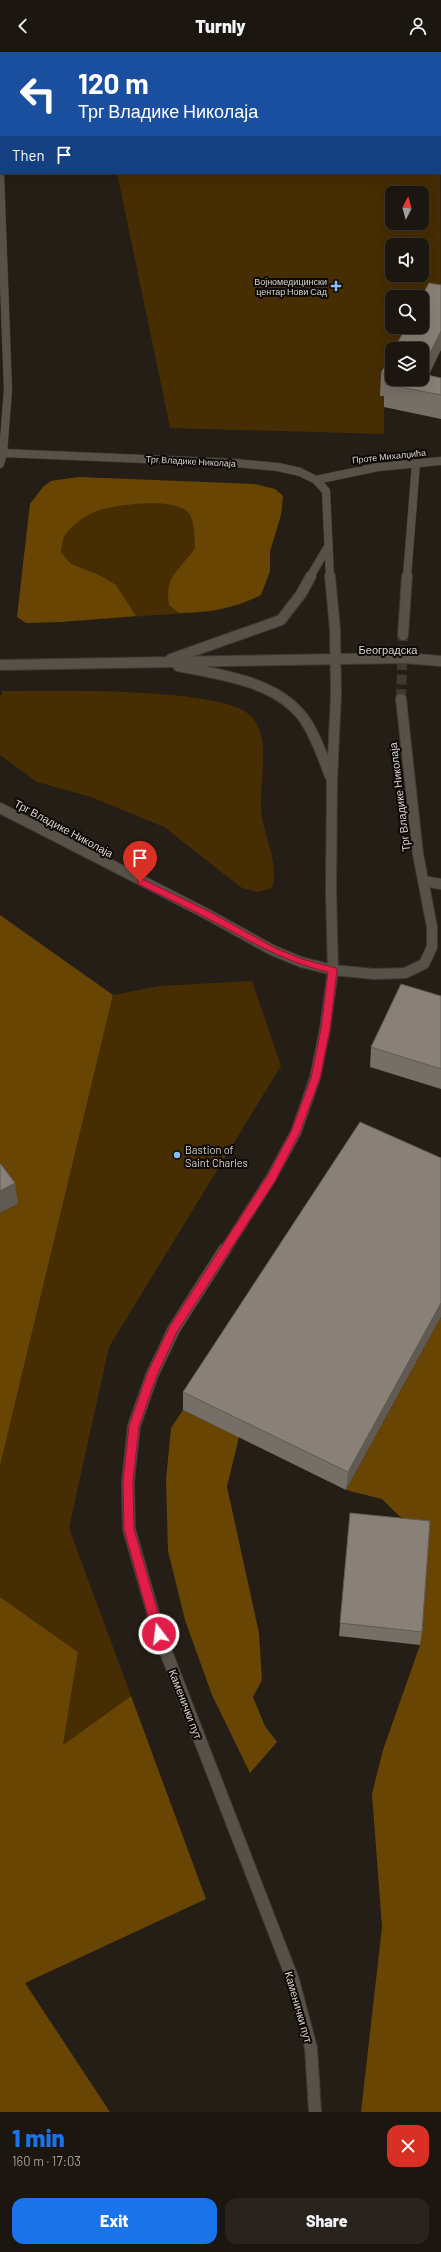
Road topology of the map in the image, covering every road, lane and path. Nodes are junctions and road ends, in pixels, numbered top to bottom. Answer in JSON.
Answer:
{"nodes":[{"id":1,"x":0,"y":174,"type":"edge"},
{"id":2,"x":3,"y":453,"type":"junction"},
{"id":3,"x":441,"y":461,"type":"edge"},
{"id":4,"x":416,"y":463,"type":"junction"},
{"id":5,"x":0,"y":464,"type":"edge"},
{"id":6,"x":316,"y":480,"type":"junction"},
{"id":7,"x":327,"y":548,"type":"junction"},
{"id":8,"x":403,"y":635,"type":"tunnel mouth"},
{"id":9,"x":336,"y":660,"type":"junction"},
{"id":10,"x":441,"y":661,"type":"edge"},
{"id":11,"x":161,"y":662,"type":"junction"},
{"id":12,"x":2,"y":665,"type":"edge"},
{"id":13,"x":401,"y":699,"type":"tunnel mouth"},
{"id":14,"x":332,"y":780,"type":"junction"},
{"id":15,"x":0,"y":808,"type":"edge"},
{"id":16,"x":423,"y":882,"type":"junction"},
{"id":17,"x":441,"y":884,"type":"edge"},
{"id":18,"x":333,"y":970,"type":"junction"},
{"id":19,"x":315,"y":2112,"type":"edge"}],
"edges":[{"from":1,"to":2,"type":"main road"},
{"from":2,"to":5,"type":"main road"},
{"from":2,"to":6,"type":"main road","name":"Трг Владике Николаја"},
{"from":3,"to":4,"type":"main road","name":"Проте Михалџића"},
{"from":4,"to":6,"type":"main road","name":"Проте Михалџића"},
{"from":4,"to":8,"type":"main road"},
{"from":6,"to":7,"type":"main road"},
{"from":7,"to":9,"type":"main road"},
{"from":7,"to":11,"type":"main road"},
{"from":9,"to":10,"type":"main road","name":"Београдска"},
{"from":9,"to":11,"type":"main road","name":"Београдска"},
{"from":9,"to":14,"type":"main road"},
{"from":11,"to":12,"type":"main road"},
{"from":11,"to":14,"type":"main road"},
{"from":13,"to":16,"type":"main road","name":"Трг Владике Николаја"},
{"from":14,"to":18,"type":"main road"},
{"from":15,"to":18,"type":"main road","name":"Трг Владике Николаја"},
{"from":16,"to":17,"type":"main road"},
{"from":16,"to":18,"type":"main road","name":"Трг Владике Николаја"},
{"from":18,"to":19,"type":"main road","name":"Каменички пут"}]}
